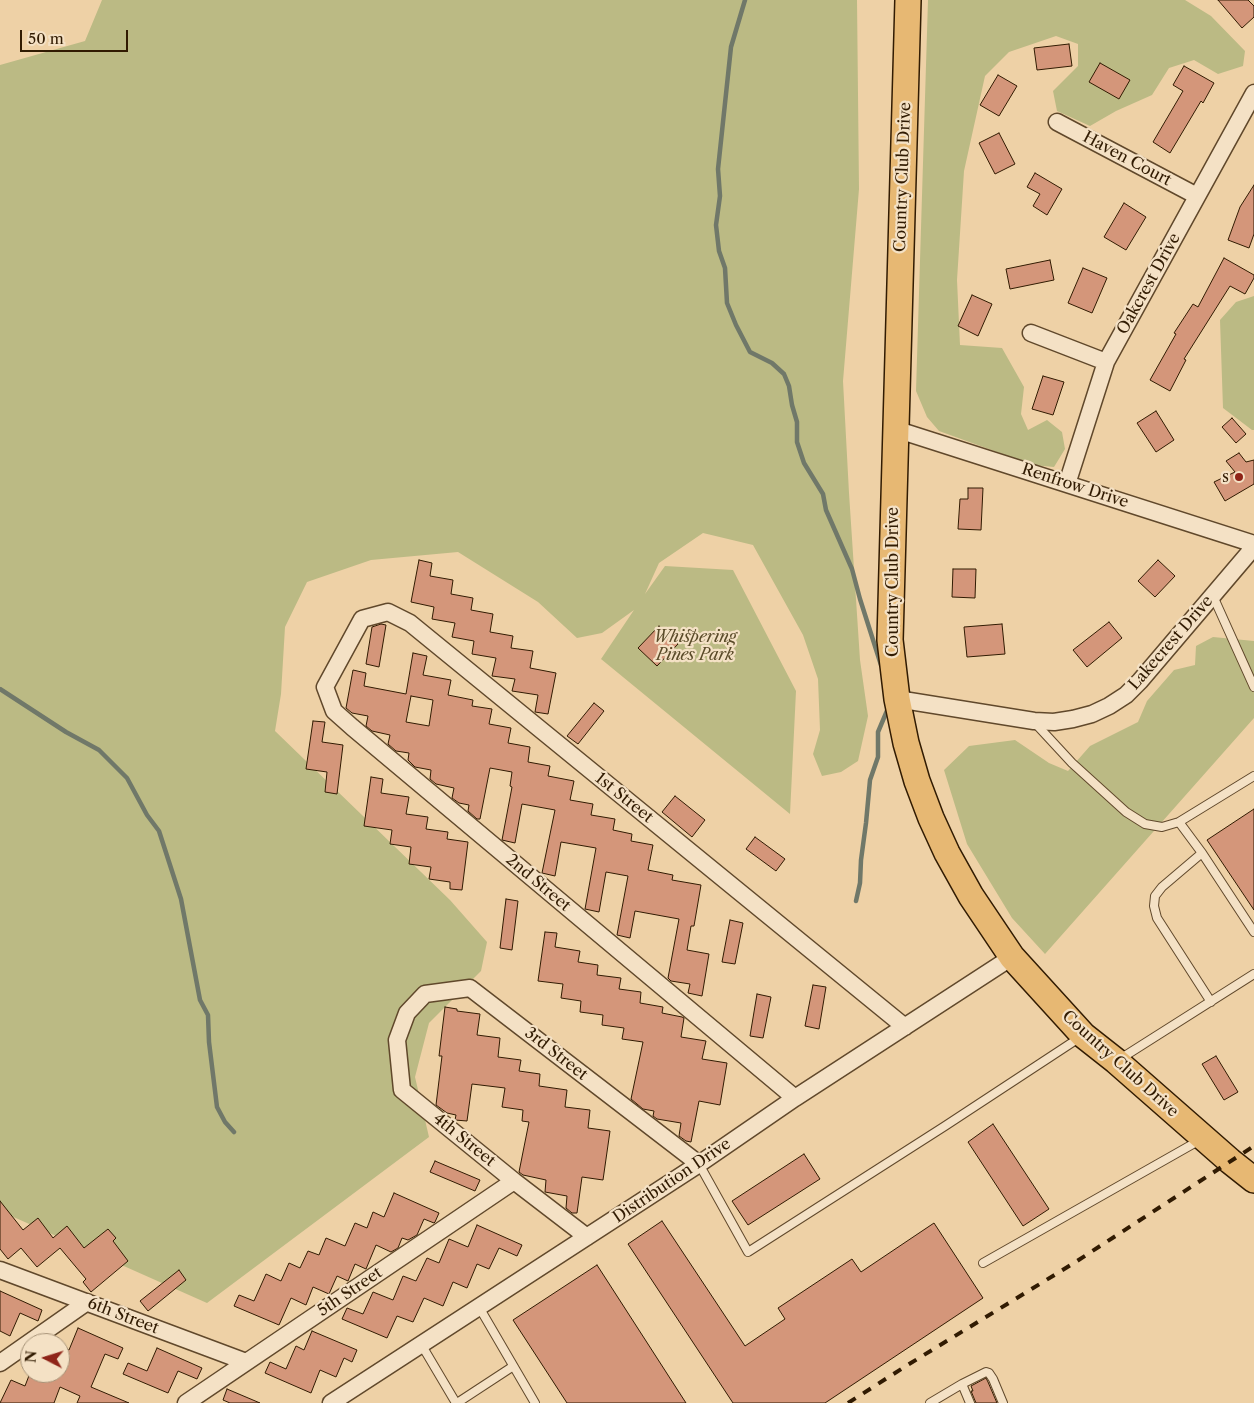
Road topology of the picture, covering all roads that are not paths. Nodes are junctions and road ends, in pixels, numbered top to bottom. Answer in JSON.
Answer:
{"nodes":[{"id":1,"x":908,"y":0,"type":"edge"},
{"id":2,"x":1254,"y":94,"type":"edge"},
{"id":3,"x":1057,"y":122,"type":"dead end"},
{"id":4,"x":1197,"y":196,"type":"junction"},
{"id":5,"x":1031,"y":333,"type":"dead end"},
{"id":6,"x":1106,"y":362,"type":"junction"},
{"id":7,"x":896,"y":429,"type":"junction"},
{"id":8,"x":1066,"y":484,"type":"junction"},
{"id":9,"x":1254,"y":546,"type":"edge"},
{"id":10,"x":1212,"y":596,"type":"junction"},
{"id":11,"x":346,"y":650,"type":"joint"},
{"id":12,"x":1254,"y":687,"type":"edge"},
{"id":13,"x":897,"y":698,"type":"junction"},
{"id":14,"x":1034,"y":721,"type":"junction"},
{"id":15,"x":1254,"y":776,"type":"edge"},
{"id":16,"x":1179,"y":822,"type":"junction"},
{"id":17,"x":1202,"y":853,"type":"junction"},
{"id":18,"x":1254,"y":932,"type":"edge"},
{"id":19,"x":1012,"y":957,"type":"junction"},
{"id":20,"x":1254,"y":974,"type":"edge"},
{"id":21,"x":1211,"y":1002,"type":"junction"},
{"id":22,"x":407,"y":1013,"type":"joint"},
{"id":23,"x":905,"y":1027,"type":"junction"},
{"id":24,"x":1083,"y":1035,"type":"junction"},
{"id":25,"x":1116,"y":1061,"type":"junction"},
{"id":26,"x":795,"y":1098,"type":"junction"},
{"id":27,"x":1204,"y":1138,"type":"junction"},
{"id":28,"x":699,"y":1164,"type":"junction"},
{"id":29,"x":1254,"y":1180,"type":"edge"},
{"id":30,"x":514,"y":1181,"type":"junction"},
{"id":31,"x":587,"y":1237,"type":"junction"},
{"id":32,"x":983,"y":1263,"type":"dead end"},
{"id":33,"x":0,"y":1270,"type":"edge"},
{"id":34,"x":87,"y":1302,"type":"junction"},
{"id":35,"x":479,"y":1307,"type":"junction"},
{"id":36,"x":421,"y":1344,"type":"junction"},
{"id":37,"x":246,"y":1362,"type":"junction"},
{"id":38,"x":0,"y":1363,"type":"edge"},
{"id":39,"x":512,"y":1367,"type":"junction"},
{"id":40,"x":962,"y":1384,"type":"junction"},
{"id":41,"x":186,"y":1403,"type":"edge"},
{"id":42,"x":331,"y":1403,"type":"edge"},
{"id":43,"x":457,"y":1403,"type":"edge"},
{"id":44,"x":534,"y":1403,"type":"edge"},
{"id":45,"x":930,"y":1403,"type":"edge"},
{"id":46,"x":970,"y":1403,"type":"edge"},
{"id":47,"x":1003,"y":1403,"type":"edge"}],
"edges":[{"from":1,"to":7,"type":"main road","name":"Country Club Drive"},
{"from":2,"to":4,"type":"street","name":"Oakcrest Drive"},
{"from":3,"to":4,"type":"street","name":"Haven Court"},
{"from":4,"to":6,"type":"street","name":"Oakcrest Drive"},
{"from":5,"to":6,"type":"street"},
{"from":6,"to":8,"type":"street","name":"Oakcrest Drive"},
{"from":7,"to":8,"type":"street","name":"Renfrow Drive"},
{"from":7,"to":13,"type":"main road","name":"Country Club Drive"},
{"from":8,"to":9,"type":"street","name":"Renfrow Drive"},
{"from":9,"to":10,"type":"street","name":"Lakecrest Drive"},
{"from":10,"to":12,"type":"lane"},
{"from":10,"to":14,"type":"street","name":"Lakecrest Drive"},
{"from":11,"to":23,"type":"street","name":"1st Street"},
{"from":11,"to":26,"type":"street","name":"2nd Street"},
{"from":13,"to":14,"type":"street","name":"Lakecrest Drive"},
{"from":13,"to":19,"type":"main road","name":"Country Club Drive"},
{"from":14,"to":16,"type":"lane"},
{"from":15,"to":16,"type":"lane"},
{"from":16,"to":17,"type":"lane"},
{"from":17,"to":18,"type":"lane"},
{"from":17,"to":21,"type":"lane"},
{"from":19,"to":23,"type":"street","name":"Distribution Drive"},
{"from":19,"to":24,"type":"main road","name":"Country Club Drive"},
{"from":20,"to":21,"type":"lane"},
{"from":21,"to":25,"type":"lane"},
{"from":22,"to":28,"type":"street","name":"3rd Street"},
{"from":22,"to":30,"type":"street","name":"4th Street"},
{"from":23,"to":26,"type":"street","name":"Distribution Drive"},
{"from":24,"to":25,"type":"main road","name":"Country Club Drive"},
{"from":24,"to":28,"type":"lane"},
{"from":25,"to":27,"type":"main road","name":"Country Club Drive"},
{"from":26,"to":28,"type":"street","name":"Distribution Drive"},
{"from":27,"to":29,"type":"main road","name":"Country Club Drive"},
{"from":27,"to":32,"type":"lane"},
{"from":28,"to":31,"type":"street","name":"Distribution Drive"},
{"from":30,"to":31,"type":"street","name":"4th Street"},
{"from":30,"to":37,"type":"street","name":"5th Street"},
{"from":31,"to":35,"type":"street","name":"Distribution Drive"},
{"from":33,"to":34,"type":"street","name":"6th Street"},
{"from":34,"to":37,"type":"street","name":"6th Street"},
{"from":34,"to":38,"type":"street"},
{"from":35,"to":36,"type":"street","name":"Distribution Drive"},
{"from":35,"to":39,"type":"lane"},
{"from":36,"to":42,"type":"street","name":"Distribution Drive"},
{"from":36,"to":43,"type":"lane"},
{"from":37,"to":41,"type":"street","name":"5th Street"},
{"from":39,"to":43,"type":"lane"},
{"from":39,"to":44,"type":"lane"},
{"from":40,"to":45,"type":"lane"},
{"from":40,"to":46,"type":"lane"},
{"from":40,"to":47,"type":"lane"}]}
